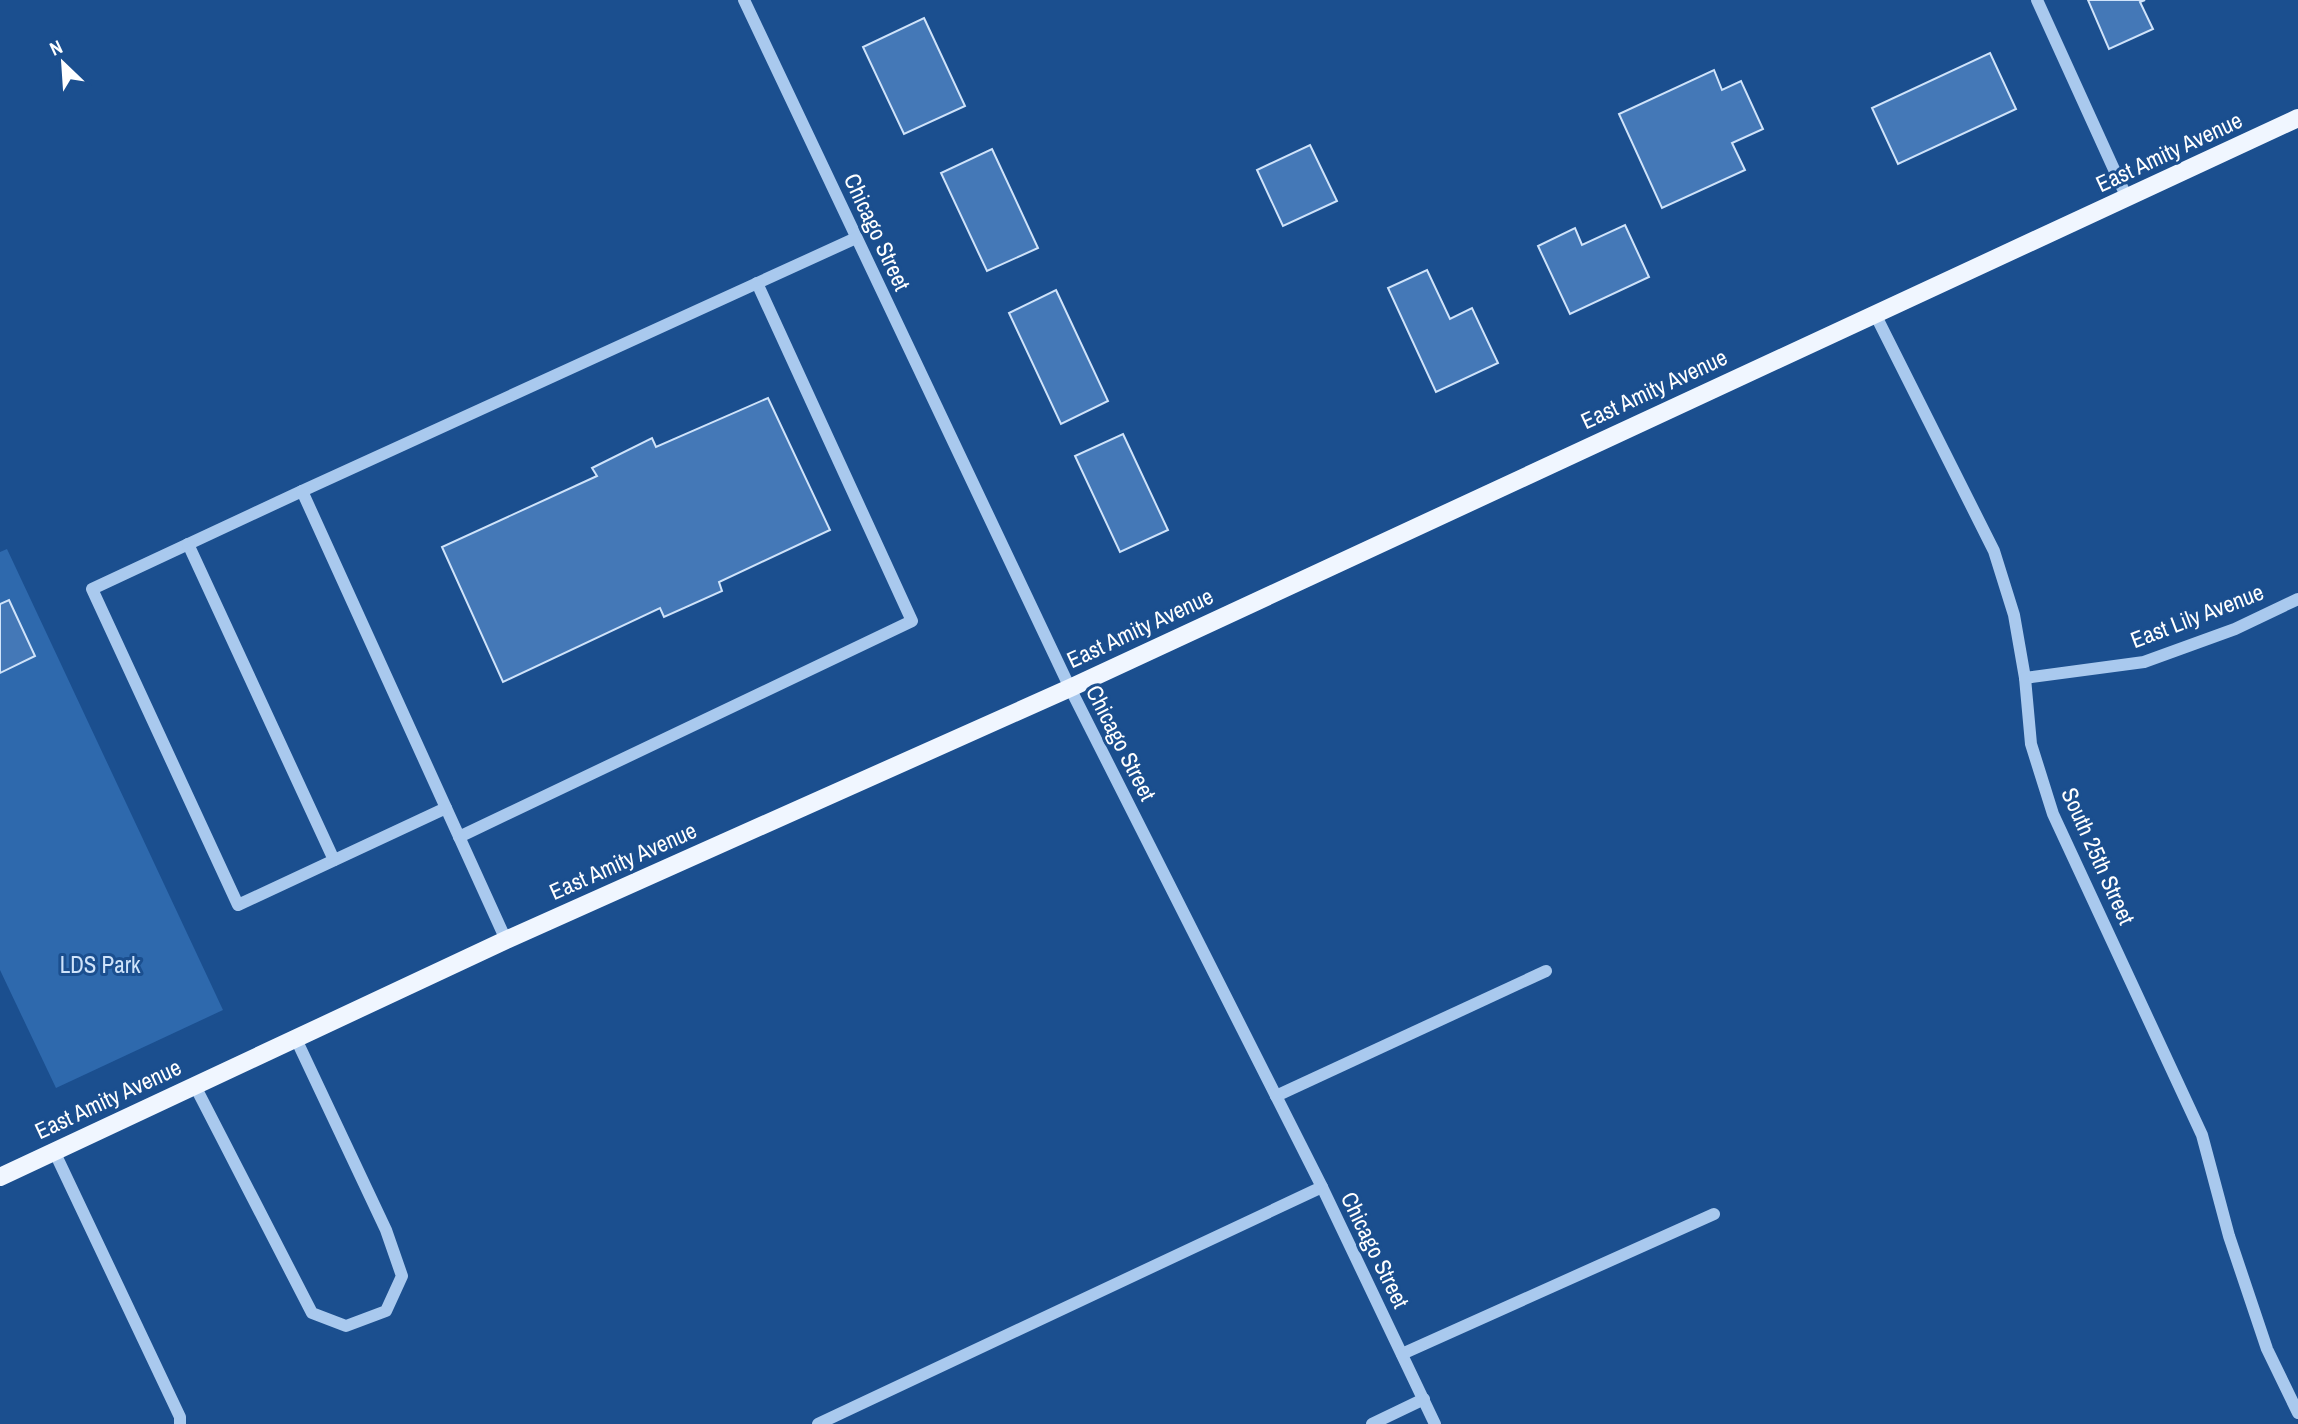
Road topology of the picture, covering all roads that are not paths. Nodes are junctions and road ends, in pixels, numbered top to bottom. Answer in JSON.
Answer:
{"nodes":[{"id":1,"x":744,"y":0,"type":"edge"},
{"id":2,"x":2037,"y":0,"type":"edge"},
{"id":3,"x":2298,"y":118,"type":"edge"},
{"id":4,"x":2127,"y":198,"type":"junction"},
{"id":5,"x":856,"y":238,"type":"junction"},
{"id":6,"x":757,"y":283,"type":"junction"},
{"id":7,"x":1875,"y":314,"type":"junction"},
{"id":8,"x":302,"y":491,"type":"junction"},
{"id":9,"x":188,"y":544,"type":"junction"},
{"id":10,"x":2298,"y":598,"type":"edge"},
{"id":11,"x":2025,"y":678,"type":"junction"},
{"id":12,"x":1070,"y":688,"type":"junction"},
{"id":13,"x":446,"y":808,"type":"junction"},
{"id":14,"x":459,"y":837,"type":"junction"},
{"id":15,"x":334,"y":860,"type":"junction"},
{"id":16,"x":506,"y":940,"type":"junction"},
{"id":17,"x":1546,"y":971,"type":"dead end"},
{"id":18,"x":296,"y":1039,"type":"junction"},
{"id":19,"x":195,"y":1086,"type":"junction"},
{"id":20,"x":1276,"y":1096,"type":"junction"},
{"id":21,"x":54,"y":1152,"type":"junction"},
{"id":22,"x":0,"y":1177,"type":"edge"},
{"id":23,"x":1322,"y":1187,"type":"junction"},
{"id":24,"x":1714,"y":1214,"type":"dead end"},
{"id":25,"x":1402,"y":1354,"type":"junction"},
{"id":26,"x":1424,"y":1399,"type":"junction"},
{"id":27,"x":2298,"y":1413,"type":"edge"},
{"id":28,"x":180,"y":1424,"type":"edge"},
{"id":29,"x":818,"y":1424,"type":"edge"},
{"id":30,"x":1372,"y":1424,"type":"edge"},
{"id":31,"x":1435,"y":1424,"type":"edge"}],
"edges":[{"from":1,"to":5,"type":"street","name":"Chicago Street"},
{"from":2,"to":4,"type":"street"},
{"from":3,"to":4,"type":"main road","name":"East Amity Avenue"},
{"from":4,"to":7,"type":"main road","name":"East Amity Avenue"},
{"from":5,"to":6,"type":"street"},
{"from":5,"to":12,"type":"street","name":"Chicago Street"},
{"from":6,"to":8,"type":"street"},
{"from":6,"to":14,"type":"street"},
{"from":7,"to":11,"type":"street","name":"South 25th Street"},
{"from":7,"to":12,"type":"main road","name":"East Amity Avenue"},
{"from":8,"to":9,"type":"street"},
{"from":8,"to":13,"type":"street"},
{"from":9,"to":15,"type":"street"},
{"from":9,"to":15,"type":"street"},
{"from":10,"to":11,"type":"street","name":"East Lily Avenue"},
{"from":11,"to":27,"type":"street","name":"South 25th Street"},
{"from":12,"to":16,"type":"main road","name":"East Amity Avenue"},
{"from":12,"to":20,"type":"street","name":"Chicago Street"},
{"from":13,"to":14,"type":"street"},
{"from":13,"to":15,"type":"street"},
{"from":14,"to":16,"type":"street"},
{"from":16,"to":18,"type":"main road","name":"East Amity Avenue"},
{"from":17,"to":20,"type":"street"},
{"from":18,"to":19,"type":"main road","name":"East Amity Avenue"},
{"from":18,"to":19,"type":"street"},
{"from":19,"to":21,"type":"main road","name":"East Amity Avenue"},
{"from":20,"to":23,"type":"street","name":"Chicago Street"},
{"from":21,"to":22,"type":"main road","name":"East Amity Avenue"},
{"from":21,"to":28,"type":"street"},
{"from":23,"to":25,"type":"street","name":"Chicago Street"},
{"from":23,"to":29,"type":"street"},
{"from":24,"to":25,"type":"street"},
{"from":25,"to":26,"type":"street","name":"Chicago Street"},
{"from":26,"to":30,"type":"street"},
{"from":26,"to":31,"type":"street","name":"Chicago Street"}]}
